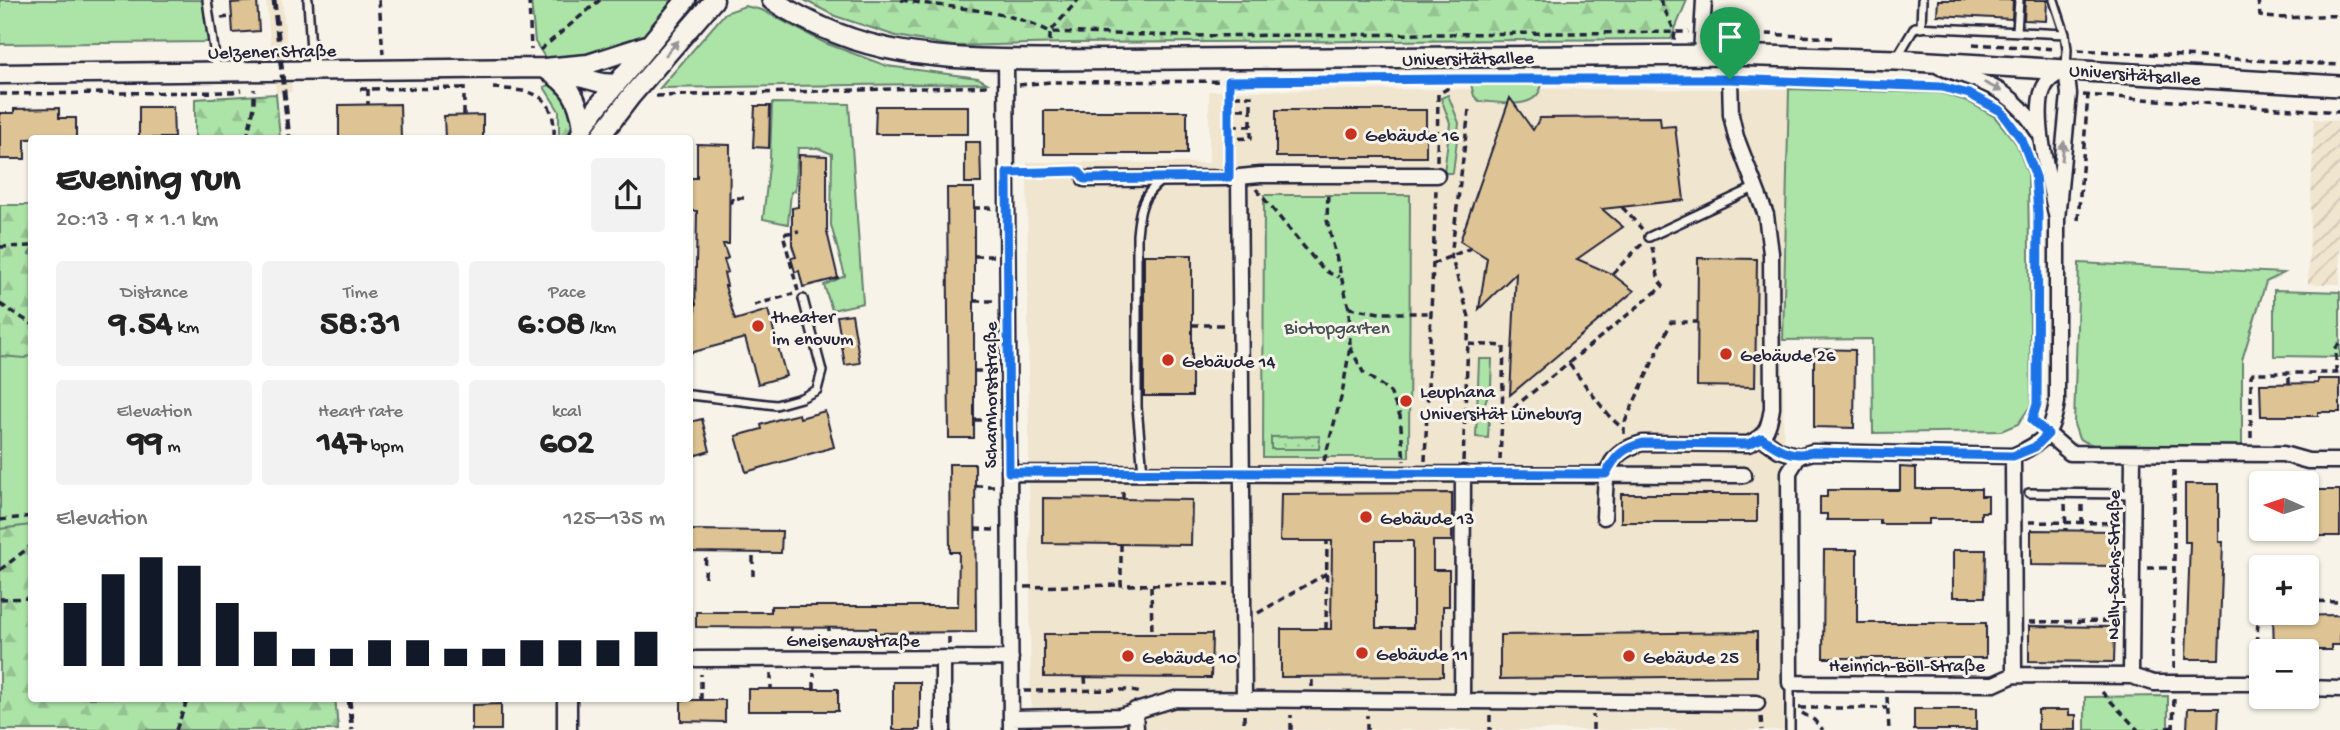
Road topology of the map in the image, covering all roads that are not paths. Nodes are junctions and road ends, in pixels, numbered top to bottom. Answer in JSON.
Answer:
{"nodes":[{"id":1,"x":207,"y":0,"type":"edge"},
{"id":2,"x":308,"y":0,"type":"edge"},
{"id":3,"x":687,"y":0,"type":"edge"},
{"id":4,"x":714,"y":0,"type":"edge"},
{"id":5,"x":772,"y":0,"type":"edge"},
{"id":6,"x":1704,"y":0,"type":"edge"},
{"id":7,"x":1922,"y":0,"type":"edge"},
{"id":8,"x":2019,"y":0,"type":"edge"},
{"id":9,"x":2054,"y":0,"type":"edge"},
{"id":10,"x":1921,"y":28,"type":"junction"},
{"id":11,"x":2017,"y":31,"type":"junction"},
{"id":12,"x":2065,"y":34,"type":"junction"},
{"id":13,"x":650,"y":44,"type":"junction"},
{"id":14,"x":1701,"y":55,"type":"junction"},
{"id":15,"x":1729,"y":55,"type":"junction"},
{"id":16,"x":2067,"y":59,"type":"junction"},
{"id":17,"x":1006,"y":60,"type":"junction"},
{"id":18,"x":1896,"y":60,"type":"junction"},
{"id":19,"x":538,"y":62,"type":"junction"},
{"id":20,"x":1930,"y":62,"type":"junction"},
{"id":21,"x":588,"y":64,"type":"junction"},
{"id":22,"x":313,"y":70,"type":"junction"},
{"id":23,"x":217,"y":71,"type":"junction"},
{"id":24,"x":0,"y":74,"type":"edge"},
{"id":25,"x":1730,"y":79,"type":"joint"},
{"id":26,"x":616,"y":84,"type":"junction"},
{"id":27,"x":2340,"y":86,"type":"edge"},
{"id":28,"x":631,"y":96,"type":"junction"},
{"id":29,"x":581,"y":133,"type":"edge"},
{"id":30,"x":601,"y":135,"type":"edge"},
{"id":31,"x":2042,"y":137,"type":"junction"},
{"id":32,"x":1437,"y":175,"type":"dead end"},
{"id":33,"x":1234,"y":177,"type":"junction"},
{"id":34,"x":1085,"y":179,"type":"road end"},
{"id":35,"x":1163,"y":179,"type":"junction"},
{"id":36,"x":1756,"y":187,"type":"junction"},
{"id":37,"x":2057,"y":219,"type":"junction"},
{"id":38,"x":1649,"y":237,"type":"road end"},
{"id":39,"x":803,"y":299,"type":"road end"},
{"id":40,"x":693,"y":395,"type":"edge"},
{"id":41,"x":2048,"y":434,"type":"junction"},
{"id":42,"x":1762,"y":438,"type":"junction"},
{"id":43,"x":2133,"y":454,"type":"junction"},
{"id":44,"x":1799,"y":456,"type":"junction"},
{"id":45,"x":2013,"y":456,"type":"junction"},
{"id":46,"x":2340,"y":461,"type":"edge"},
{"id":47,"x":1009,"y":472,"type":"junction"},
{"id":48,"x":1143,"y":473,"type":"junction"},
{"id":49,"x":1242,"y":473,"type":"junction"},
{"id":50,"x":1463,"y":473,"type":"junction"},
{"id":51,"x":1606,"y":474,"type":"junction"},
{"id":52,"x":1744,"y":475,"type":"dead end"},
{"id":53,"x":2029,"y":493,"type":"dead end"},
{"id":54,"x":2132,"y":494,"type":"junction"},
{"id":55,"x":1604,"y":517,"type":"dead end"},
{"id":56,"x":943,"y":658,"type":"junction"},
{"id":57,"x":1011,"y":658,"type":"junction"},
{"id":58,"x":698,"y":659,"type":"road end"},
{"id":59,"x":2014,"y":675,"type":"junction"},
{"id":60,"x":2131,"y":676,"type":"junction"},
{"id":61,"x":1790,"y":683,"type":"junction"},
{"id":62,"x":2249,"y":683,"type":"edge"},
{"id":63,"x":2319,"y":688,"type":"edge"},
{"id":64,"x":2340,"y":689,"type":"edge"},
{"id":65,"x":1244,"y":699,"type":"junction"},
{"id":66,"x":1462,"y":701,"type":"junction"},
{"id":67,"x":567,"y":702,"type":"edge"},
{"id":68,"x":1757,"y":703,"type":"dead end"},
{"id":69,"x":1135,"y":710,"type":"junction"},
{"id":70,"x":1011,"y":724,"type":"edge"},
{"id":71,"x":567,"y":730,"type":"edge"},
{"id":72,"x":943,"y":730,"type":"edge"},
{"id":73,"x":1136,"y":730,"type":"edge"},
{"id":74,"x":1790,"y":730,"type":"edge"}],
"edges":[{"from":1,"to":23,"type":"lane"},
{"from":2,"to":22,"type":"lane"},
{"from":3,"to":13,"type":"street"},
{"from":28,"to":4,"type":"street","one_way":true},
{"from":5,"to":17,"type":"main road","name":"Universitätsallee"},
{"from":6,"to":14,"type":"street"},
{"from":7,"to":10,"type":"lane"},
{"from":8,"to":11,"type":"lane"},
{"from":9,"to":12,"type":"lane"},
{"from":10,"to":11,"type":"lane"},
{"from":10,"to":18,"type":"lane"},
{"from":11,"to":12,"type":"lane"},
{"from":12,"to":16,"type":"lane"},
{"from":13,"to":21,"type":"street","name":"Uelzener Straße"},
{"from":13,"to":26,"type":"street"},
{"from":14,"to":15,"type":"main road","name":"Universitätsallee"},
{"from":14,"to":17,"type":"main road","name":"Universitätsallee"},
{"from":15,"to":18,"type":"main road","name":"Universitätsallee"},
{"from":15,"to":25,"type":"lane"},
{"from":16,"to":20,"type":"main road","name":"Universitätsallee"},
{"from":16,"to":27,"type":"main road","name":"Universitätsallee"},
{"from":16,"to":31,"type":"street"},
{"from":37,"to":16,"type":"street","one_way":true},
{"from":17,"to":47,"type":"street","name":"Scharnhorststraße"},
{"from":18,"to":20,"type":"main road","name":"Universitätsallee"},
{"from":19,"to":21,"type":"street","name":"Uelzener Straße"},
{"from":19,"to":22,"type":"street","name":"Uelzener Straße"},
{"from":19,"to":26,"type":"street","name":"Uelzener Straße"},
{"from":19,"to":29,"type":"street"},
{"from":20,"to":31,"type":"street","name":"Universitätsallee","one_way":true},
{"from":21,"to":26,"type":"street","name":"Uelzener Straße"},
{"from":22,"to":23,"type":"street","name":"Uelzener Straße"},
{"from":23,"to":24,"type":"street","name":"Uelzener Straße"},
{"from":25,"to":36,"type":"street"},
{"from":26,"to":28,"type":"street","name":"Uelzener Straße"},
{"from":26,"to":29,"type":"street"},
{"from":28,"to":30,"type":"street"},
{"from":31,"to":37,"type":"street"},
{"from":32,"to":33,"type":"street"},
{"from":33,"to":35,"type":"street"},
{"from":33,"to":49,"type":"street"},
{"from":34,"to":35,"type":"street"},
{"from":35,"to":48,"type":"lane"},
{"from":36,"to":38,"type":"lane"},
{"from":36,"to":42,"type":"street"},
{"from":37,"to":41,"type":"street"},
{"from":39,"to":40,"type":"lane"},
{"from":41,"to":43,"type":"street"},
{"from":41,"to":45,"type":"street"},
{"from":42,"to":44,"type":"street"},
{"from":42,"to":51,"type":"street"},
{"from":43,"to":46,"type":"street"},
{"from":43,"to":54,"type":"street","name":"Nelly-Sachs-Straße"},
{"from":44,"to":45,"type":"street"},
{"from":44,"to":61,"type":"street"},
{"from":45,"to":59,"type":"street","name":"Heinrich-Böll-Straße"},
{"from":47,"to":48,"type":"street"},
{"from":47,"to":57,"type":"street","name":"Scharnhorststraße"},
{"from":48,"to":49,"type":"street"},
{"from":49,"to":50,"type":"street"},
{"from":49,"to":65,"type":"street"},
{"from":50,"to":51,"type":"street"},
{"from":50,"to":66,"type":"street"},
{"from":51,"to":52,"type":"street"},
{"from":51,"to":55,"type":"street"},
{"from":53,"to":54,"type":"lane"},
{"from":54,"to":60,"type":"street","name":"Nelly-Sachs-Straße"},
{"from":56,"to":57,"type":"street","name":"Gneisenaustraße"},
{"from":56,"to":58,"type":"street","name":"Gneisenaustraße"},
{"from":56,"to":72,"type":"street"},
{"from":57,"to":70,"type":"street","name":"Scharnhorststraße"},
{"from":59,"to":60,"type":"street"},
{"from":59,"to":61,"type":"street","name":"Heinrich-Böll-Straße"},
{"from":60,"to":62,"type":"street"},
{"from":61,"to":74,"type":"lane"},
{"from":63,"to":64,"type":"street"},
{"from":65,"to":66,"type":"street"},
{"from":65,"to":69,"type":"street"},
{"from":66,"to":68,"type":"street"},
{"from":67,"to":71,"type":"street"},
{"from":69,"to":70,"type":"street"},
{"from":69,"to":73,"type":"street"}]}
